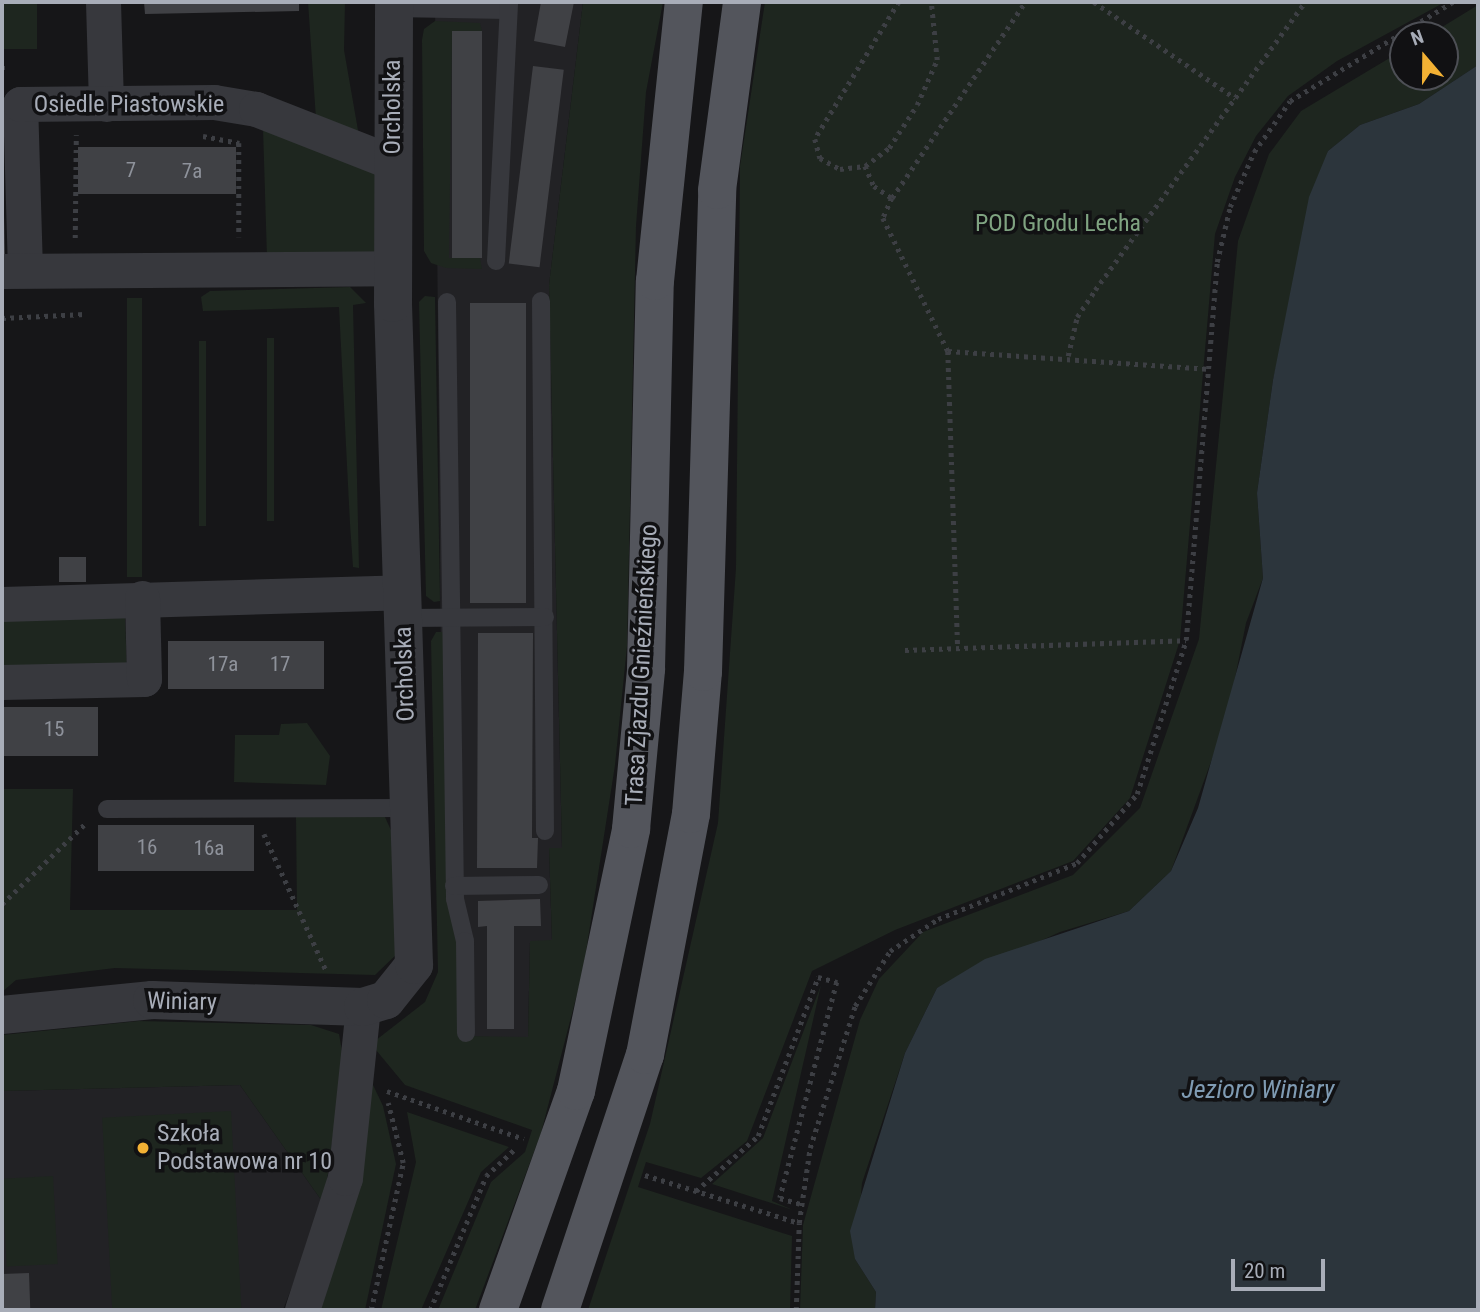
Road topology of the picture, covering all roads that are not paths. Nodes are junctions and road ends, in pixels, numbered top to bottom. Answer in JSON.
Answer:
{"nodes":[{"id":1,"x":103,"y":2,"type":"edge"},
{"id":2,"x":684,"y":2,"type":"edge"},
{"id":3,"x":742,"y":2,"type":"edge"},
{"id":4,"x":394,"y":5,"type":"edge"},
{"id":5,"x":509,"y":6,"type":"edge"},
{"id":6,"x":106,"y":104,"type":"junction"},
{"id":7,"x":394,"y":163,"type":"junction"},
{"id":8,"x":496,"y":261,"type":"dead end"},
{"id":9,"x":394,"y":268,"type":"junction"},
{"id":10,"x":13,"y":271,"type":"edge"},
{"id":11,"x":541,"y":301,"type":"dead end"},
{"id":12,"x":447,"y":302,"type":"dead end"},
{"id":13,"x":142,"y":598,"type":"junction"},
{"id":14,"x":2,"y":604,"type":"edge"},
{"id":15,"x":403,"y":605,"type":"junction"},
{"id":16,"x":454,"y":616,"type":"junction"},
{"id":17,"x":545,"y":617,"type":"junction"},
{"id":18,"x":2,"y":682,"type":"edge"},
{"id":19,"x":410,"y":808,"type":"junction"},
{"id":20,"x":107,"y":809,"type":"road end"},
{"id":21,"x":545,"y":831,"type":"dead end"},
{"id":22,"x":539,"y":885,"type":"dead end"},
{"id":23,"x":454,"y":886,"type":"junction"},
{"id":24,"x":354,"y":1007,"type":"junction"},
{"id":25,"x":2,"y":1015,"type":"edge"},
{"id":26,"x":466,"y":1033,"type":"dead end"},
{"id":27,"x":302,"y":1310,"type":"edge"},
{"id":28,"x":498,"y":1310,"type":"edge"},
{"id":29,"x":560,"y":1310,"type":"edge"}],
"edges":[{"from":1,"to":6,"type":"street"},
{"from":2,"to":28,"type":"main road","name":"Trasa Zjazdu Gnieźnieńskiego"},
{"from":3,"to":29,"type":"main road"},
{"from":4,"to":5,"type":"lane"},
{"from":4,"to":7,"type":"street","name":"Orcholska"},
{"from":5,"to":8,"type":"lane"},
{"from":6,"to":7,"type":"street","name":"Osiedle Piastowskie"},
{"from":6,"to":10,"type":"street","name":"Osiedle Piastowskie"},
{"from":7,"to":9,"type":"street","name":"Orcholska"},
{"from":9,"to":10,"type":"street","name":"Osiedle Piastowskie"},
{"from":9,"to":15,"type":"street","name":"Orcholska"},
{"from":11,"to":17,"type":"lane"},
{"from":12,"to":16,"type":"lane"},
{"from":13,"to":14,"type":"street"},
{"from":13,"to":15,"type":"street"},
{"from":13,"to":18,"type":"street"},
{"from":15,"to":16,"type":"lane"},
{"from":15,"to":19,"type":"street","name":"Orcholska"},
{"from":16,"to":17,"type":"lane"},
{"from":16,"to":23,"type":"lane"},
{"from":17,"to":21,"type":"lane"},
{"from":19,"to":20,"type":"lane"},
{"from":19,"to":24,"type":"street","name":"Orcholska"},
{"from":22,"to":23,"type":"lane"},
{"from":23,"to":26,"type":"lane"},
{"from":24,"to":25,"type":"street","name":"Winiary"},
{"from":24,"to":27,"type":"street"}]}
